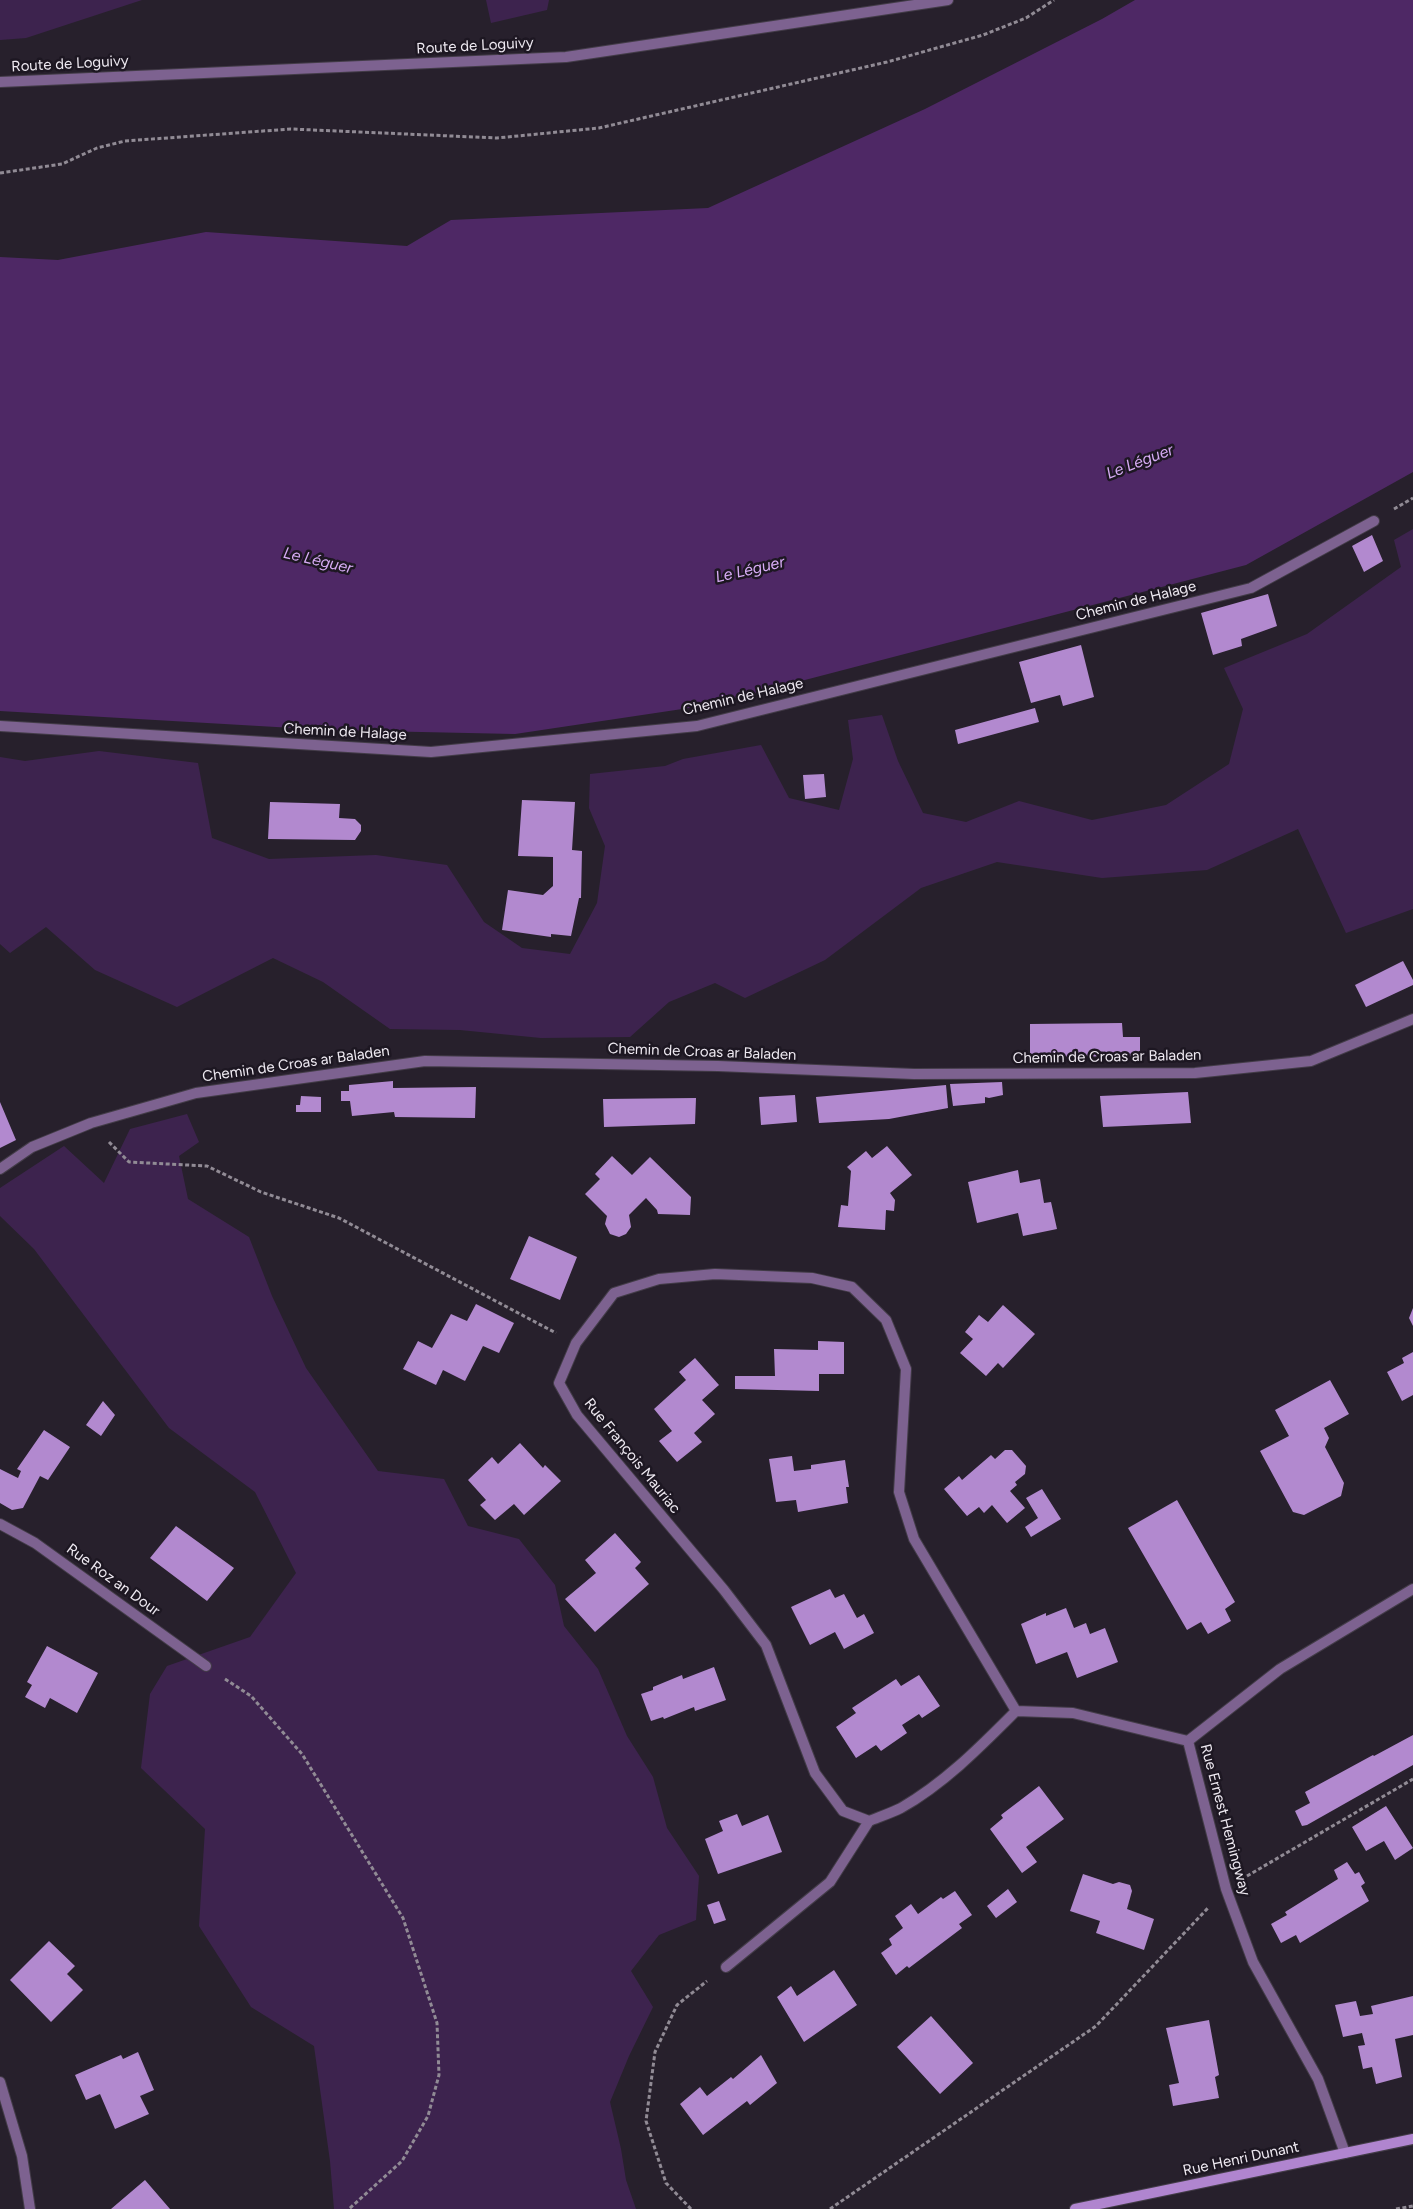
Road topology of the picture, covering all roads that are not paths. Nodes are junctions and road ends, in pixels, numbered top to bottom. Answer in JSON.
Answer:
{"nodes":[{"id":1,"x":948,"y":0,"type":"edge"},
{"id":2,"x":0,"y":82,"type":"edge"},
{"id":3,"x":1374,"y":521,"type":"dead end"},
{"id":4,"x":0,"y":726,"type":"edge"},
{"id":5,"x":1413,"y":1018,"type":"edge"},
{"id":6,"x":0,"y":1169,"type":"edge"},
{"id":7,"x":0,"y":1524,"type":"edge"},
{"id":8,"x":1413,"y":1589,"type":"edge"},
{"id":9,"x":206,"y":1666,"type":"road end"},
{"id":10,"x":1016,"y":1711,"type":"junction"},
{"id":11,"x":1188,"y":1741,"type":"junction"},
{"id":12,"x":869,"y":1821,"type":"junction"},
{"id":13,"x":726,"y":1967,"type":"road end"},
{"id":14,"x":0,"y":2082,"type":"edge"},
{"id":15,"x":1413,"y":2139,"type":"edge"},
{"id":16,"x":1345,"y":2153,"type":"junction"},
{"id":17,"x":30,"y":2209,"type":"edge"},
{"id":18,"x":1075,"y":2209,"type":"edge"}],
"edges":[{"from":1,"to":2,"type":"street","name":"Route de Loguivy"},
{"from":3,"to":4,"type":"street","name":"Chemin de Halage"},
{"from":5,"to":6,"type":"street","name":"Chemin de Croas ar Baladen"},
{"from":7,"to":9,"type":"street","name":"Rue Roz an Dour"},
{"from":8,"to":11,"type":"street","name":"Rue Ernest Hemingway"},
{"from":10,"to":11,"type":"street"},
{"from":10,"to":12,"type":"street"},
{"from":10,"to":12,"type":"street","name":"Rue François Mauriac"},
{"from":11,"to":16,"type":"street","name":"Rue Ernest Hemingway"},
{"from":12,"to":13,"type":"street"},
{"from":14,"to":17,"type":"street"},
{"from":15,"to":16,"type":"main road","name":"Rue Henri Dunant"},
{"from":16,"to":18,"type":"main road","name":"Rue Henri Dunant"}]}
